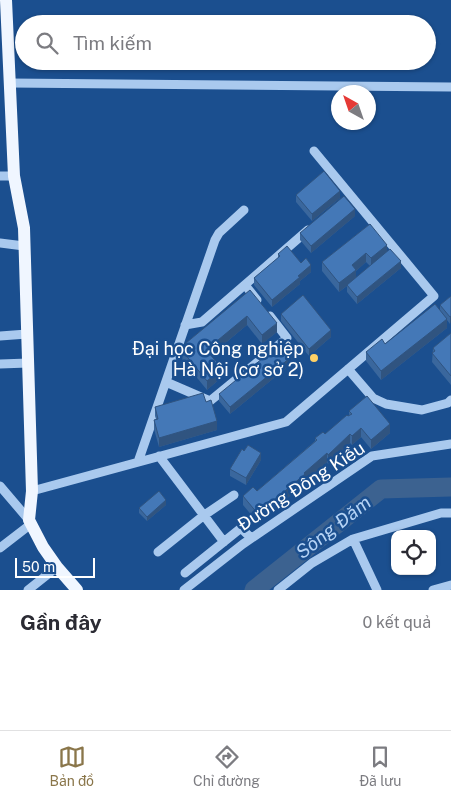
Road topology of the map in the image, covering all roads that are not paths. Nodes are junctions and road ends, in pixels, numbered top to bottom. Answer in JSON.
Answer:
{"nodes":[{"id":1,"x":6,"y":0,"type":"edge"},
{"id":2,"x":10,"y":82,"type":"junction"},
{"id":3,"x":451,"y":86,"type":"edge"},
{"id":4,"x":314,"y":151,"type":"dead end"},
{"id":5,"x":0,"y":176,"type":"edge"},
{"id":6,"x":14,"y":176,"type":"junction"},
{"id":7,"x":244,"y":210,"type":"dead end"},
{"id":8,"x":314,"y":224,"type":"edge"},
{"id":9,"x":0,"y":243,"type":"edge"},
{"id":10,"x":24,"y":246,"type":"junction"},
{"id":11,"x":245,"y":285,"type":"junction"},
{"id":12,"x":186,"y":325,"type":"junction"},
{"id":13,"x":27,"y":334,"type":"junction"},
{"id":14,"x":0,"y":336,"type":"edge"},
{"id":15,"x":28,"y":363,"type":"junction"},
{"id":16,"x":0,"y":364,"type":"edge"},
{"id":17,"x":348,"y":369,"type":"junction"},
{"id":18,"x":166,"y":382,"type":"junction"},
{"id":19,"x":451,"y":400,"type":"edge"},
{"id":20,"x":451,"y":444,"type":"edge"},
{"id":21,"x":160,"y":456,"type":"junction"},
{"id":22,"x":138,"y":462,"type":"junction"},
{"id":23,"x":0,"y":486,"type":"edge"},
{"id":24,"x":32,"y":491,"type":"junction"},
{"id":25,"x":234,"y":495,"type":"dead end"},
{"id":26,"x":451,"y":513,"type":"edge"},
{"id":27,"x":203,"y":516,"type":"junction"},
{"id":28,"x":30,"y":522,"type":"junction"},
{"id":29,"x":251,"y":538,"type":"junction"},
{"id":30,"x":353,"y":539,"type":"junction"},
{"id":31,"x":224,"y":542,"type":"junction"},
{"id":32,"x":0,"y":548,"type":"edge"},
{"id":33,"x":158,"y":552,"type":"dead end"},
{"id":34,"x":57,"y":568,"type":"junction"},
{"id":35,"x":185,"y":573,"type":"dead end"},
{"id":36,"x":451,"y":585,"type":"edge"},
{"id":37,"x":28,"y":590,"type":"edge"},
{"id":38,"x":77,"y":590,"type":"edge"},
{"id":39,"x":184,"y":590,"type":"edge"},
{"id":40,"x":278,"y":590,"type":"edge"},
{"id":41,"x":377,"y":590,"type":"edge"},
{"id":42,"x":433,"y":590,"type":"edge"}],
"edges":[{"from":1,"to":2,"type":"main road"},
{"from":2,"to":3,"type":"street"},
{"from":2,"to":6,"type":"main road"},
{"from":4,"to":17,"type":"street"},
{"from":5,"to":6,"type":"street"},
{"from":6,"to":10,"type":"main road"},
{"from":7,"to":12,"type":"street"},
{"from":8,"to":11,"type":"street"},
{"from":9,"to":10,"type":"street"},
{"from":10,"to":13,"type":"main road"},
{"from":11,"to":12,"type":"street"},
{"from":11,"to":18,"type":"street"},
{"from":12,"to":18,"type":"street"},
{"from":13,"to":14,"type":"street"},
{"from":13,"to":15,"type":"main road"},
{"from":15,"to":16,"type":"street"},
{"from":15,"to":24,"type":"main road"},
{"from":17,"to":19,"type":"street"},
{"from":17,"to":21,"type":"street"},
{"from":18,"to":22,"type":"street"},
{"from":20,"to":29,"type":"street","name":"Đường Đông Kiều"},
{"from":21,"to":22,"type":"street"},
{"from":21,"to":27,"type":"street"},
{"from":22,"to":24,"type":"street"},
{"from":23,"to":28,"type":"street"},
{"from":24,"to":28,"type":"main road"},
{"from":25,"to":27,"type":"street"},
{"from":26,"to":30,"type":"street"},
{"from":27,"to":31,"type":"street"},
{"from":27,"to":33,"type":"street"},
{"from":28,"to":32,"type":"street"},
{"from":28,"to":34,"type":"main road"},
{"from":29,"to":31,"type":"street"},
{"from":29,"to":39,"type":"street","name":"Đường Đông Kiều"},
{"from":30,"to":40,"type":"street"},
{"from":30,"to":41,"type":"street"},
{"from":31,"to":35,"type":"street"},
{"from":34,"to":37,"type":"street"},
{"from":34,"to":38,"type":"main road"},
{"from":36,"to":42,"type":"street"}]}
